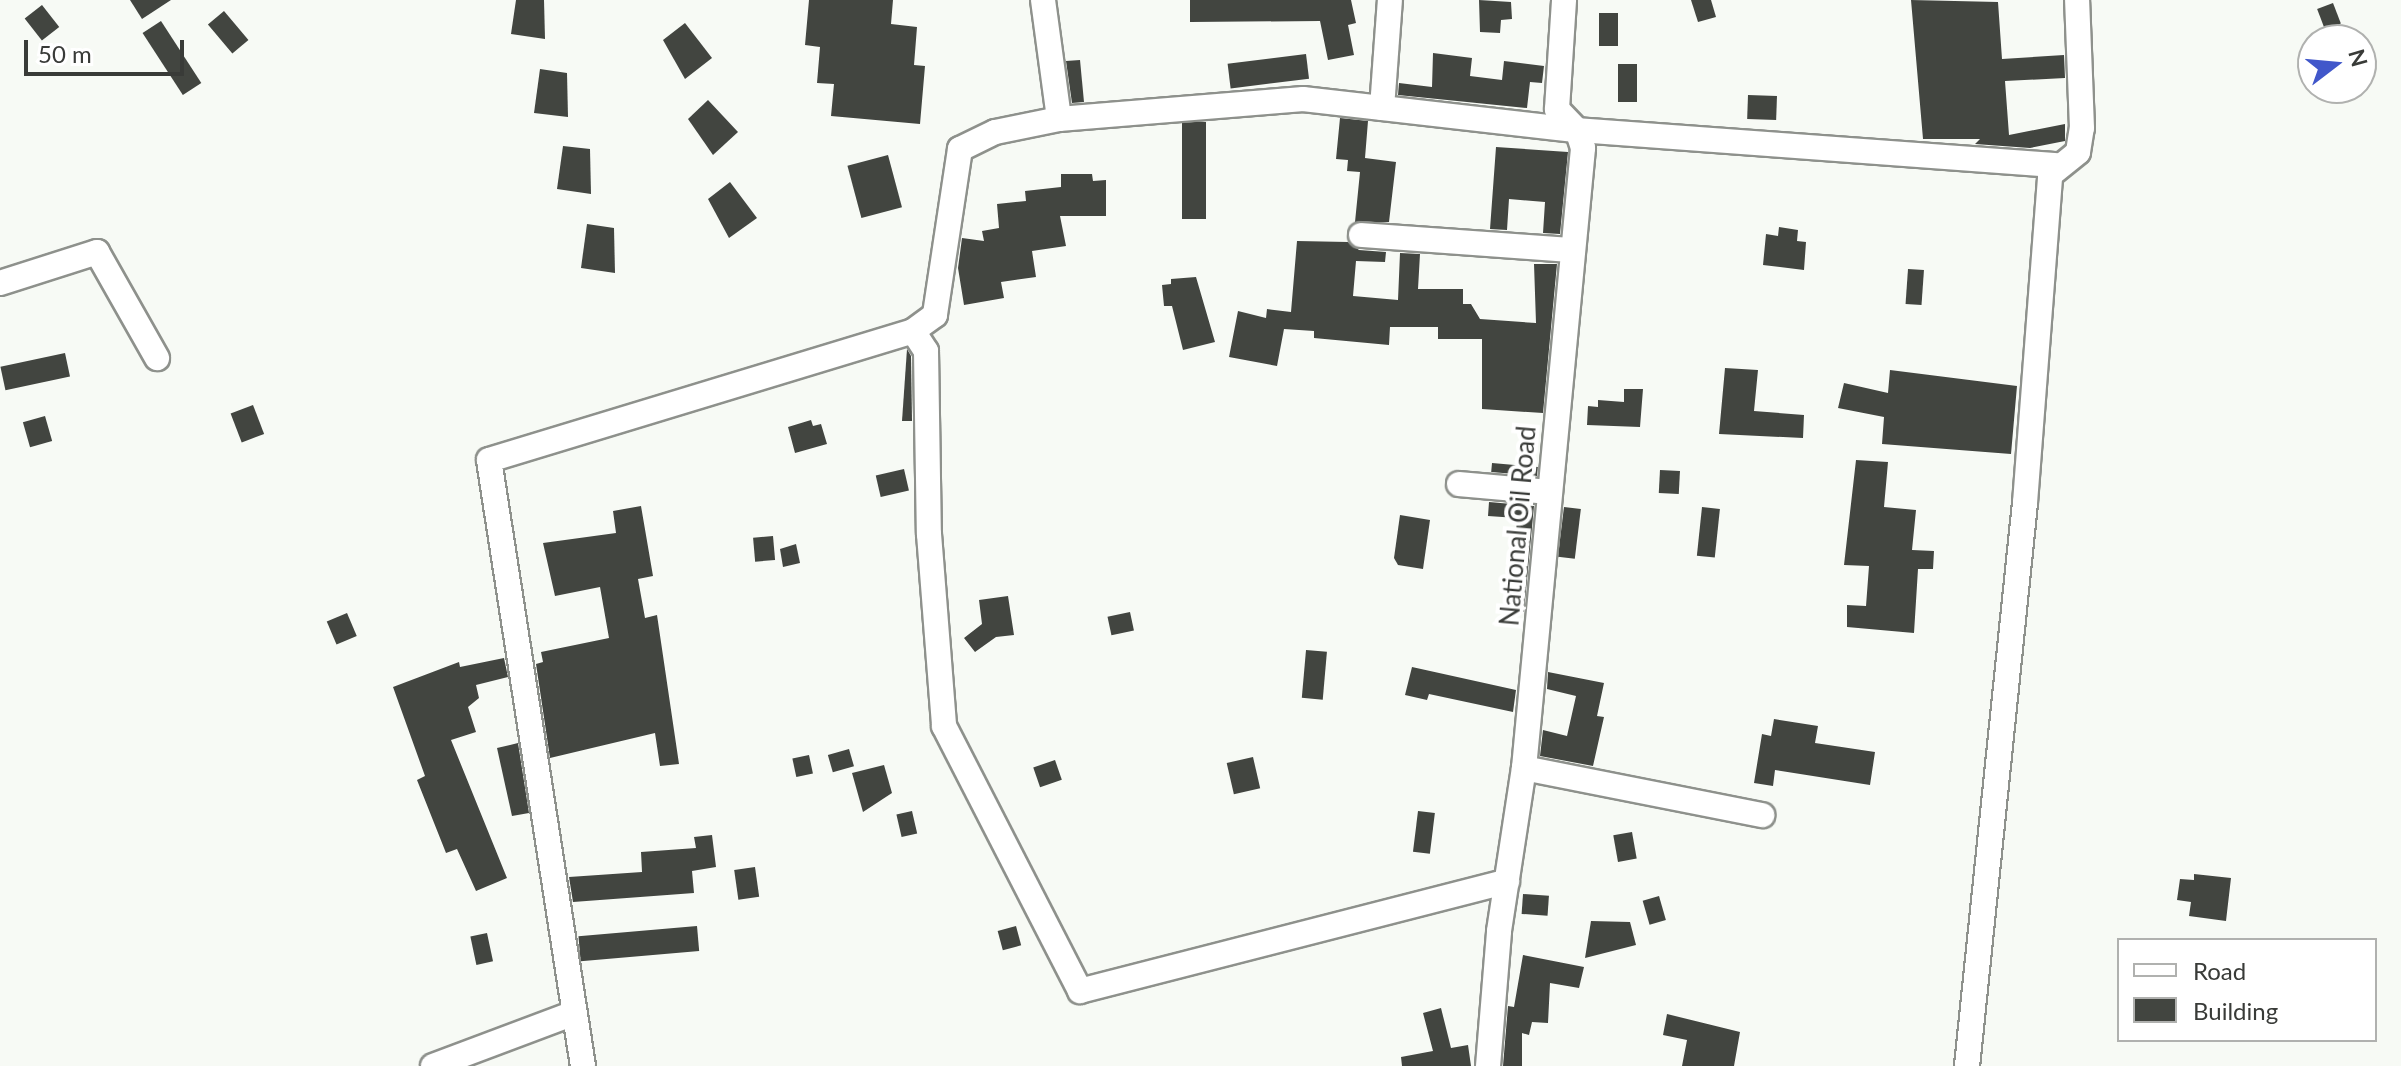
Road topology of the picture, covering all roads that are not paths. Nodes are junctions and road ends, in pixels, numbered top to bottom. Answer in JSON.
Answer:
{"nodes":[{"id":1,"x":1043,"y":0,"type":"edge"},
{"id":2,"x":1390,"y":0,"type":"edge"},
{"id":3,"x":1564,"y":0,"type":"edge"},
{"id":4,"x":2077,"y":0,"type":"edge"},
{"id":5,"x":1382,"y":108,"type":"junction"},
{"id":6,"x":1059,"y":119,"type":"junction"},
{"id":7,"x":1577,"y":130,"type":"junction"},
{"id":8,"x":2056,"y":165,"type":"junction"},
{"id":9,"x":1361,"y":235,"type":"dead end"},
{"id":10,"x":1572,"y":250,"type":"junction"},
{"id":11,"x":0,"y":283,"type":"edge"},
{"id":12,"x":913,"y":331,"type":"junction"},
{"id":13,"x":157,"y":358,"type":"dead end"},
{"id":14,"x":1459,"y":484,"type":"dead end"},
{"id":15,"x":1549,"y":492,"type":"junction"},
{"id":16,"x":1524,"y":768,"type":"junction"},
{"id":17,"x":1762,"y":815,"type":"dead end"},
{"id":18,"x":1507,"y":881,"type":"junction"},
{"id":19,"x":574,"y":1013,"type":"junction"},
{"id":20,"x":433,"y":1066,"type":"edge"},
{"id":21,"x":583,"y":1066,"type":"edge"},
{"id":22,"x":1488,"y":1066,"type":"edge"},
{"id":23,"x":1967,"y":1066,"type":"edge"}],
"edges":[{"from":1,"to":6,"type":"street"},
{"from":2,"to":5,"type":"street"},
{"from":3,"to":7,"type":"street","name":"National Oil Road"},
{"from":4,"to":8,"type":"street"},
{"from":5,"to":6,"type":"street"},
{"from":5,"to":7,"type":"street"},
{"from":6,"to":12,"type":"street"},
{"from":7,"to":8,"type":"street"},
{"from":7,"to":10,"type":"street","name":"National Oil Road"},
{"from":8,"to":23,"type":"street"},
{"from":9,"to":10,"type":"street"},
{"from":10,"to":15,"type":"street","name":"National Oil Road"},
{"from":11,"to":13,"type":"street"},
{"from":12,"to":18,"type":"street"},
{"from":12,"to":19,"type":"street"},
{"from":14,"to":15,"type":"street"},
{"from":15,"to":16,"type":"street","name":"National Oil Road"},
{"from":16,"to":17,"type":"street"},
{"from":16,"to":18,"type":"street","name":"National Oil Road"},
{"from":18,"to":22,"type":"street","name":"National Oil Road"},
{"from":19,"to":20,"type":"street"},
{"from":19,"to":21,"type":"street"}]}
